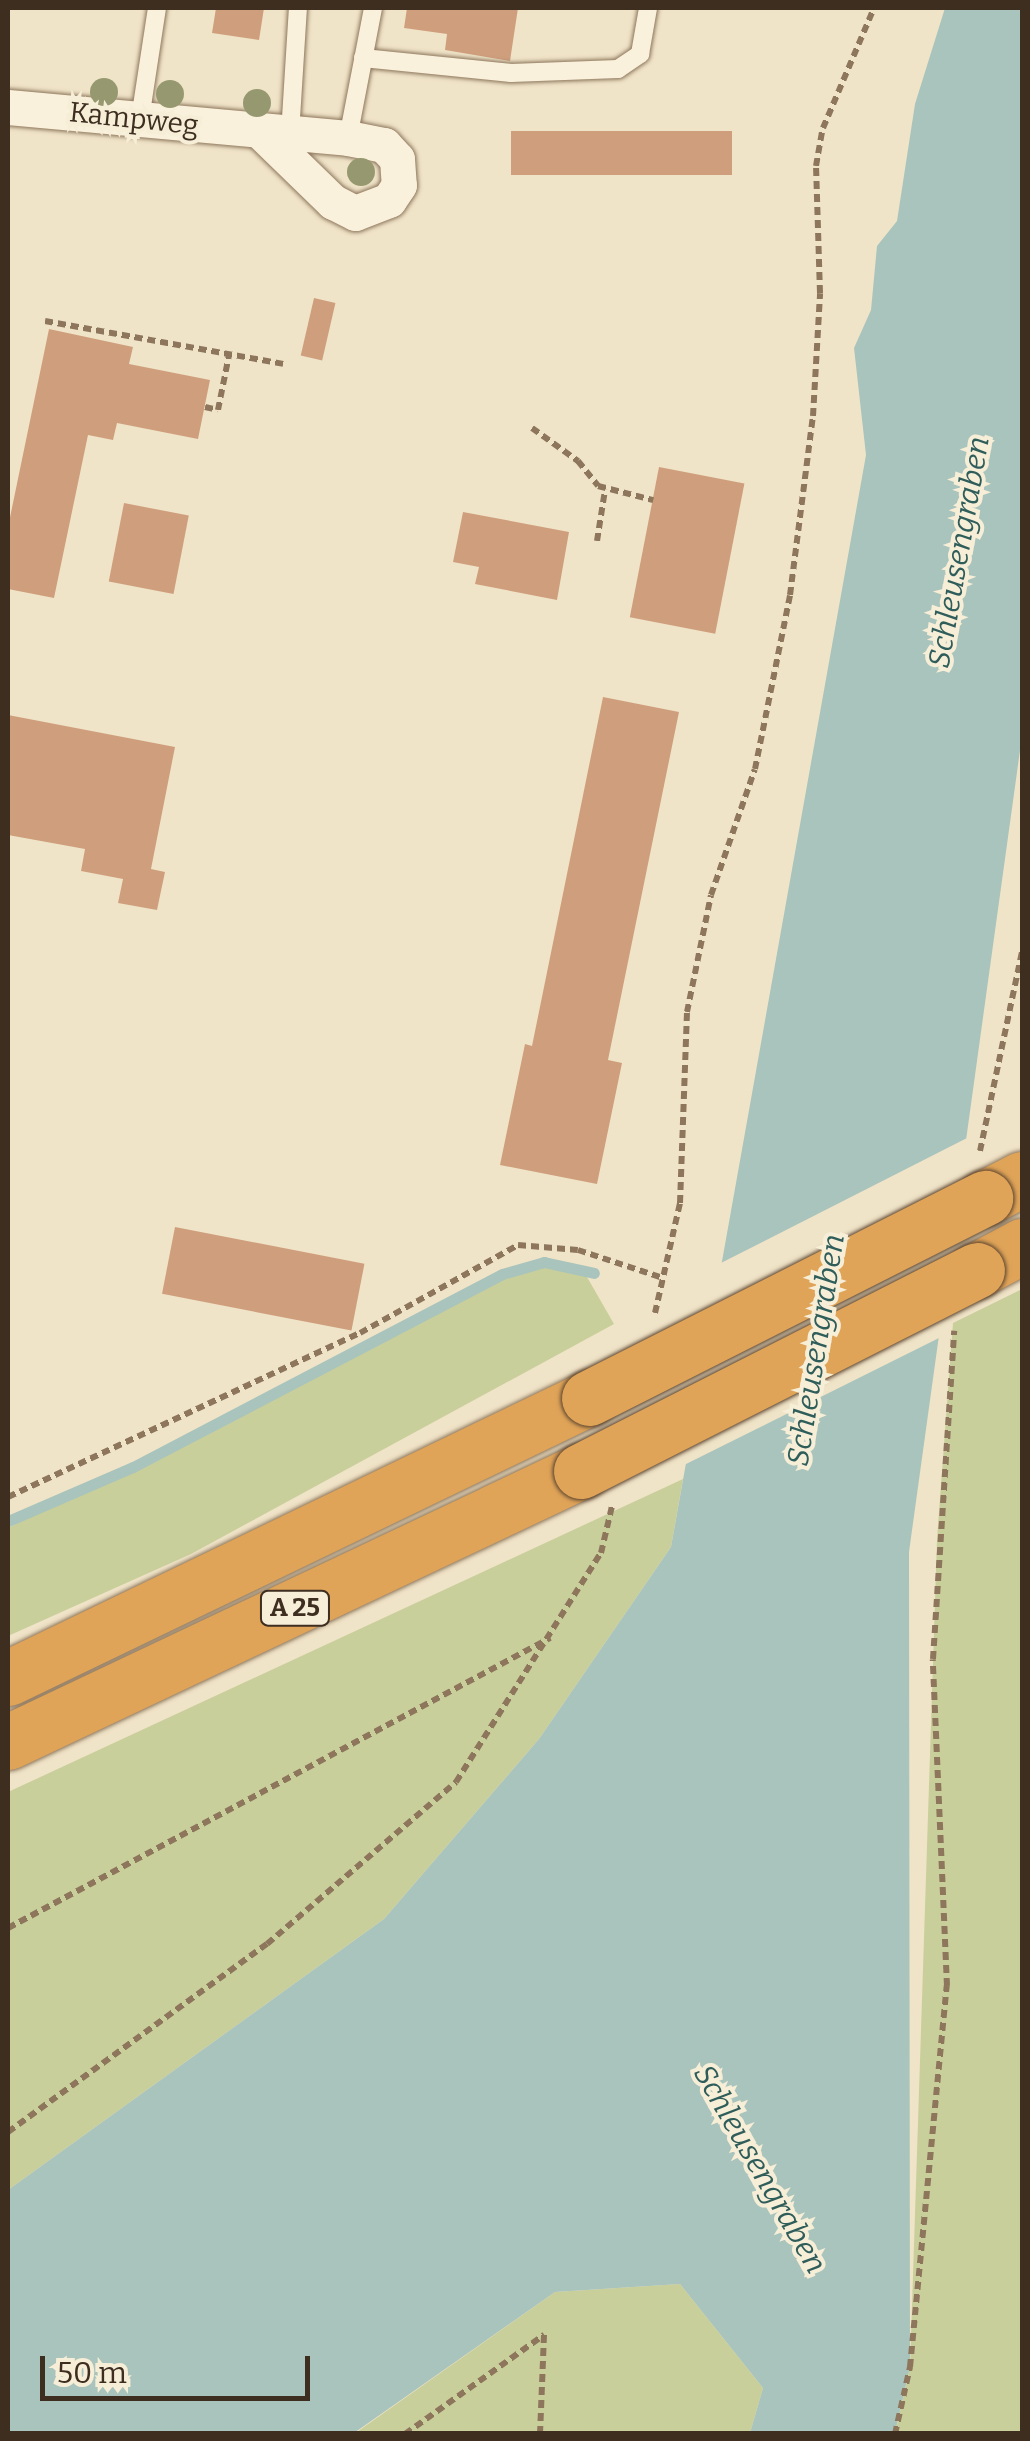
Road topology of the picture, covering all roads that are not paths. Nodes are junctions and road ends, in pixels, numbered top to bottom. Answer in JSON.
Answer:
{"nodes":[{"id":1,"x":157,"y":8,"type":"edge"},
{"id":2,"x":298,"y":8,"type":"edge"},
{"id":3,"x":373,"y":8,"type":"edge"},
{"id":4,"x":648,"y":8,"type":"edge"},
{"id":5,"x":363,"y":58,"type":"junction"},
{"id":6,"x":8,"y":106,"type":"edge"},
{"id":7,"x":140,"y":119,"type":"junction"},
{"id":8,"x":275,"y":132,"type":"junction"},
{"id":9,"x":348,"y":138,"type":"junction"},
{"id":10,"x":996,"y":1177,"type":"edge"},
{"id":11,"x":985,"y":1276,"type":"edge"},
{"id":12,"x":8,"y":1678,"type":"edge"},
{"id":13,"x":8,"y":1742,"type":"edge"}],
"edges":[{"from":1,"to":7,"type":"lane"},
{"from":2,"to":8,"type":"lane"},
{"from":3,"to":5,"type":"lane"},
{"from":4,"to":5,"type":"lane"},
{"from":5,"to":9,"type":"lane"},
{"from":6,"to":7,"type":"street","name":"Kampweg"},
{"from":7,"to":8,"type":"street","name":"Kampweg"},
{"from":8,"to":9,"type":"street","name":"Kampweg"},
{"from":8,"to":9,"type":"street","name":"Kampweg"},
{"from":10,"to":12,"type":"highway","number":"A 25","bridge":true},
{"from":11,"to":13,"type":"highway","number":"A 25","bridge":true}]}
